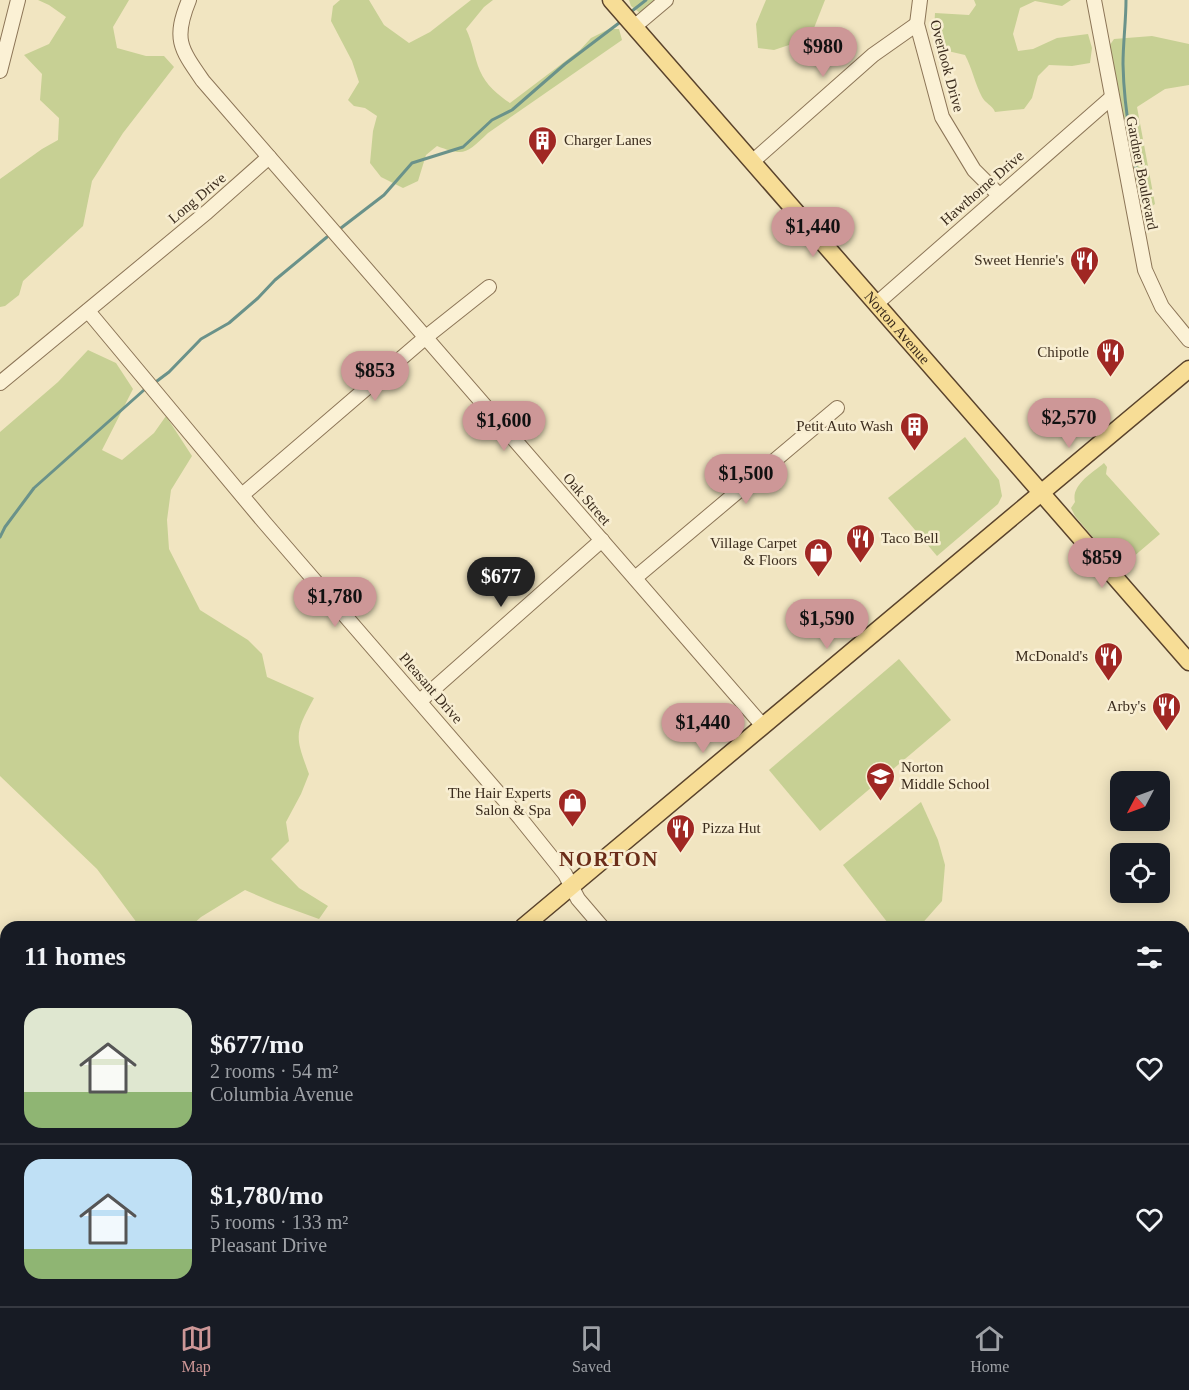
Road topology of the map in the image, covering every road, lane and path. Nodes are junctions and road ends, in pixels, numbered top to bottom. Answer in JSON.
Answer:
{"nodes":[{"id":1,"x":18,"y":0,"type":"edge"},
{"id":2,"x":189,"y":0,"type":"edge"},
{"id":3,"x":611,"y":0,"type":"edge"},
{"id":4,"x":666,"y":0,"type":"edge"},
{"id":5,"x":920,"y":0,"type":"edge"},
{"id":6,"x":1094,"y":0,"type":"edge"},
{"id":7,"x":917,"y":24,"type":"junction"},
{"id":8,"x":634,"y":27,"type":"junction"},
{"id":9,"x":0,"y":71,"type":"edge"},
{"id":10,"x":1111,"y":98,"type":"junction"},
{"id":11,"x":268,"y":157,"type":"junction"},
{"id":12,"x":752,"y":162,"type":"junction"},
{"id":13,"x":999,"y":195,"type":"junction"},
{"id":14,"x":489,"y":287,"type":"dead end"},
{"id":15,"x":876,"y":304,"type":"junction"},
{"id":16,"x":88,"y":311,"type":"junction"},
{"id":17,"x":426,"y":338,"type":"junction"},
{"id":18,"x":1189,"y":340,"type":"edge"},
{"id":19,"x":1189,"y":369,"type":"edge"},
{"id":20,"x":0,"y":383,"type":"edge"},
{"id":21,"x":837,"y":408,"type":"dead end"},
{"id":22,"x":1042,"y":494,"type":"junction"},
{"id":23,"x":242,"y":495,"type":"junction"},
{"id":24,"x":602,"y":540,"type":"junction"},
{"id":25,"x":634,"y":578,"type":"junction"},
{"id":26,"x":1189,"y":662,"type":"edge"},
{"id":27,"x":420,"y":701,"type":"junction"},
{"id":28,"x":763,"y":726,"type":"junction"},
{"id":29,"x":572,"y":886,"type":"junction"},
{"id":30,"x":530,"y":921,"type":"edge"},
{"id":31,"x":597,"y":921,"type":"edge"}],
"edges":[{"from":1,"to":9,"type":"street"},
{"from":2,"to":11,"type":"street"},
{"from":3,"to":8,"type":"main road","name":"Norton Avenue"},
{"from":4,"to":8,"type":"street"},
{"from":5,"to":7,"type":"street","name":"Overlook Drive"},
{"from":6,"to":10,"type":"street","name":"Gardner Boulevard"},
{"from":7,"to":12,"type":"street"},
{"from":7,"to":13,"type":"street","name":"Overlook Drive"},
{"from":8,"to":12,"type":"main road","name":"Norton Avenue"},
{"from":10,"to":13,"type":"street","name":"Hawthorne Drive"},
{"from":10,"to":18,"type":"street","name":"Gardner Boulevard"},
{"from":11,"to":16,"type":"street","name":"Long Drive"},
{"from":11,"to":17,"type":"street","name":"Oak Street"},
{"from":12,"to":15,"type":"main road","name":"Norton Avenue"},
{"from":13,"to":15,"type":"street","name":"Hawthorne Drive"},
{"from":14,"to":17,"type":"street"},
{"from":15,"to":22,"type":"main road","name":"Norton Avenue"},
{"from":16,"to":20,"type":"street","name":"Long Drive"},
{"from":16,"to":23,"type":"street","name":"Pleasant Drive"},
{"from":17,"to":23,"type":"street"},
{"from":17,"to":24,"type":"street","name":"Oak Street"},
{"from":19,"to":22,"type":"main road"},
{"from":21,"to":25,"type":"street"},
{"from":22,"to":26,"type":"main road","name":"Norton Avenue"},
{"from":22,"to":28,"type":"main road"},
{"from":23,"to":27,"type":"street","name":"Pleasant Drive"},
{"from":24,"to":25,"type":"street","name":"Oak Street"},
{"from":24,"to":27,"type":"street"},
{"from":25,"to":28,"type":"street","name":"Oak Street"},
{"from":27,"to":29,"type":"street","name":"Pleasant Drive"},
{"from":28,"to":29,"type":"main road"},
{"from":29,"to":30,"type":"main road"},
{"from":29,"to":31,"type":"street","name":"Pleasant Drive"}]}
